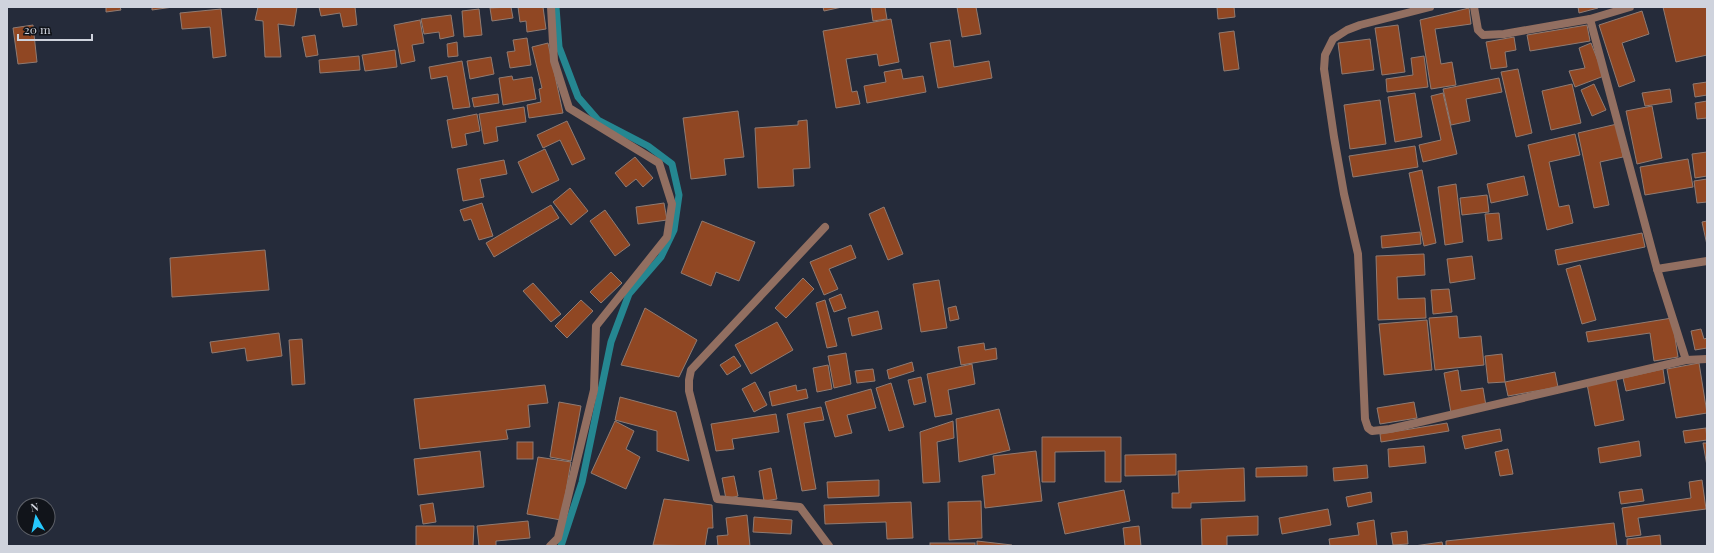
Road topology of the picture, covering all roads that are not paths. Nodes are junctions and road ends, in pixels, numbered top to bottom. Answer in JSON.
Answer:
{"nodes":[{"id":1,"x":551,"y":7,"type":"edge"},
{"id":2,"x":1430,"y":7,"type":"edge"},
{"id":3,"x":1474,"y":7,"type":"edge"},
{"id":4,"x":1630,"y":7,"type":"edge"},
{"id":5,"x":1590,"y":19,"type":"junction"},
{"id":6,"x":825,"y":227,"type":"dead end"},
{"id":7,"x":1707,"y":261,"type":"edge"},
{"id":8,"x":1657,"y":269,"type":"junction"},
{"id":9,"x":1707,"y":359,"type":"edge"},
{"id":10,"x":1686,"y":360,"type":"junction"},
{"id":11,"x":550,"y":546,"type":"edge"},
{"id":12,"x":829,"y":546,"type":"edge"}],
"edges":[{"from":1,"to":11,"type":"street"},
{"from":2,"to":10,"type":"street"},
{"from":3,"to":5,"type":"street"},
{"from":4,"to":5,"type":"street"},
{"from":5,"to":8,"type":"street"},
{"from":6,"to":12,"type":"street"},
{"from":7,"to":8,"type":"street"},
{"from":8,"to":10,"type":"street"},
{"from":9,"to":10,"type":"street"}]}
